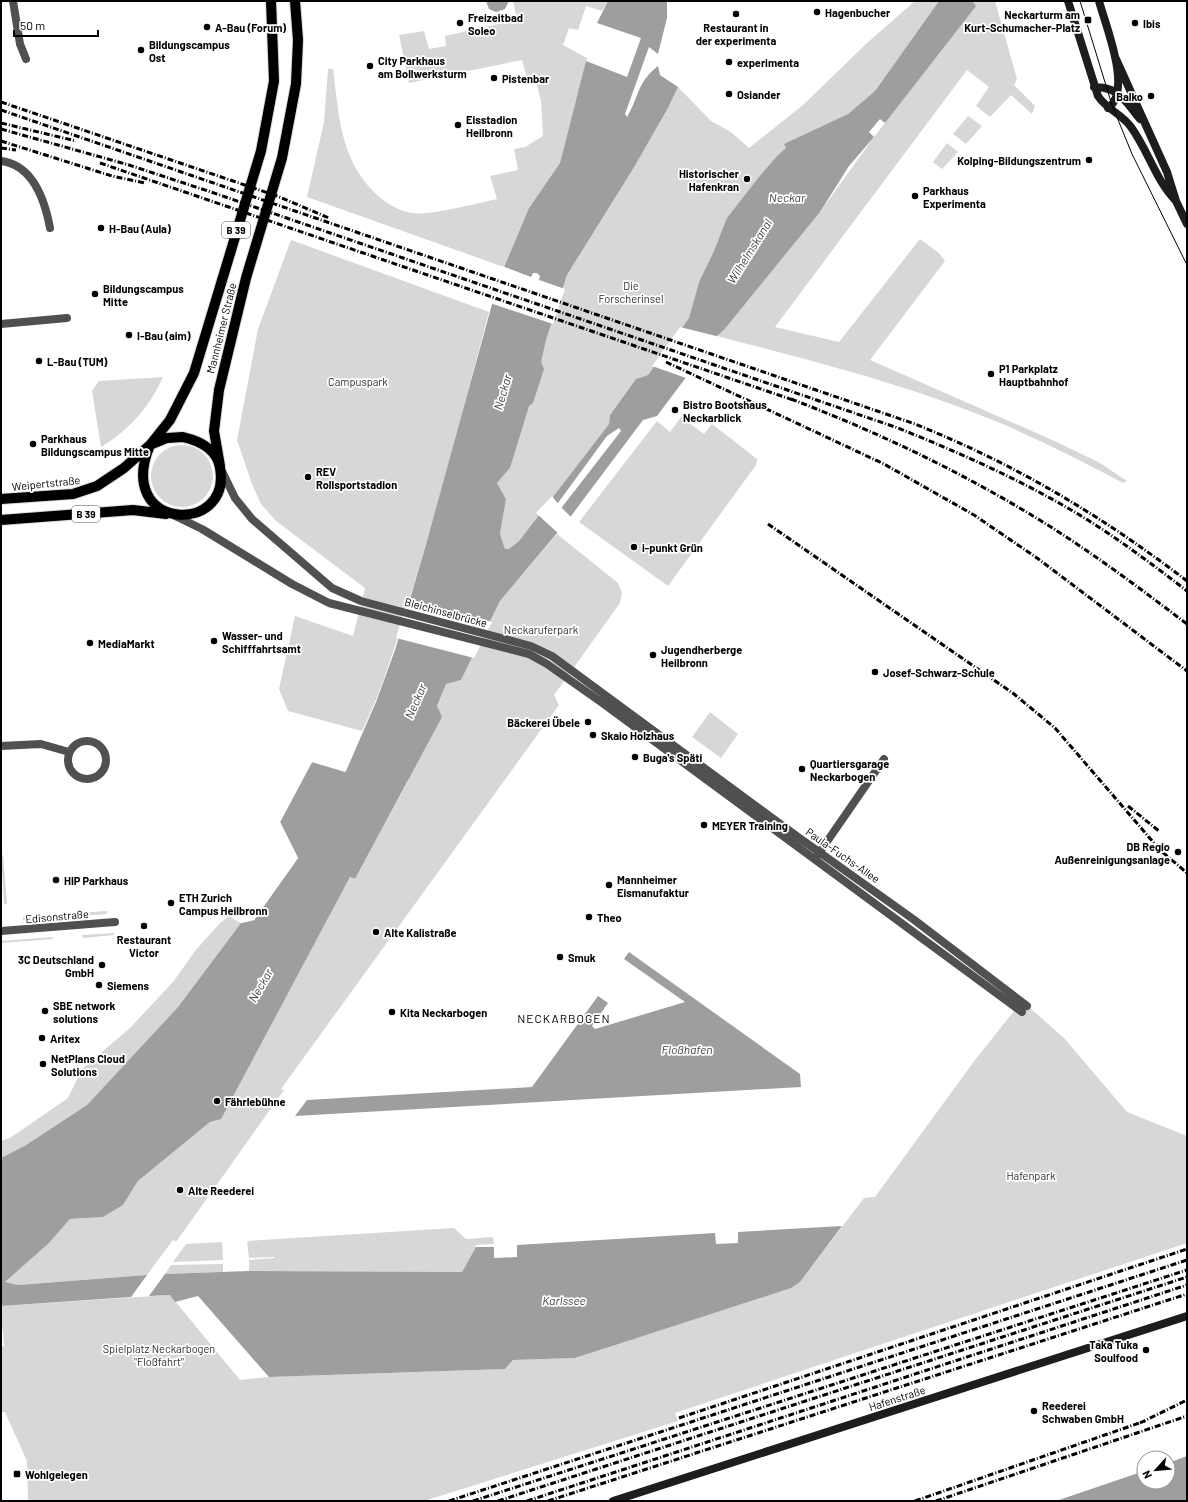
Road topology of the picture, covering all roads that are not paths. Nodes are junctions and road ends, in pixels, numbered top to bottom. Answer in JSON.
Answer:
{"nodes":[{"id":1,"x":13,"y":1,"type":"edge"},
{"id":2,"x":271,"y":1,"type":"edge"},
{"id":3,"x":296,"y":1,"type":"edge"},
{"id":4,"x":1068,"y":1,"type":"edge"},
{"id":5,"x":1099,"y":1,"type":"edge"},
{"id":6,"x":26,"y":59,"type":"dead end"},
{"id":7,"x":1116,"y":60,"type":"junction"},
{"id":8,"x":1094,"y":87,"type":"junction"},
{"id":9,"x":1117,"y":93,"type":"junction"},
{"id":10,"x":1108,"y":108,"type":"junction"},
{"id":11,"x":1146,"y":127,"type":"junction"},
{"id":12,"x":1,"y":161,"type":"edge"},
{"id":13,"x":1176,"y":201,"type":"junction"},
{"id":14,"x":1187,"y":224,"type":"edge"},
{"id":15,"x":50,"y":228,"type":"dead end"},
{"id":16,"x":67,"y":318,"type":"dead end"},
{"id":17,"x":1,"y":324,"type":"edge"},
{"id":18,"x":150,"y":445,"type":"junction"},
{"id":19,"x":220,"y":466,"type":"junction"},
{"id":20,"x":1,"y":499,"type":"edge"},
{"id":21,"x":171,"y":514,"type":"junction"},
{"id":22,"x":1,"y":520,"type":"edge"},
{"id":23,"x":361,"y":601,"type":"joint"},
{"id":24,"x":530,"y":650,"type":"junction"},
{"id":25,"x":587,"y":681,"type":"joint"},
{"id":26,"x":582,"y":688,"type":"joint"},
{"id":27,"x":1,"y":746,"type":"edge"},
{"id":28,"x":69,"y":752,"type":"junction"},
{"id":29,"x":884,"y":759,"type":"dead end"},
{"id":30,"x":712,"y":780,"type":"junction"},
{"id":31,"x":819,"y":852,"type":"junction"},
{"id":32,"x":814,"y":860,"type":"junction"},
{"id":33,"x":913,"y":919,"type":"junction"},
{"id":34,"x":115,"y":922,"type":"dead end"},
{"id":35,"x":906,"y":928,"type":"junction"},
{"id":36,"x":1,"y":932,"type":"edge"},
{"id":37,"x":1187,"y":1316,"type":"edge"},
{"id":38,"x":613,"y":1501,"type":"edge"}],
"edges":[{"from":1,"to":6,"type":"street"},
{"from":2,"to":18,"type":"main road","name":"Mannheimer Straße","number":"B 39"},
{"from":3,"to":19,"type":"main road","name":"Mannheimer Straße","number":"B 39"},
{"from":4,"to":8,"type":"street"},
{"from":5,"to":7,"type":"street"},
{"from":7,"to":9,"type":"street"},
{"from":7,"to":11,"type":"street"},
{"from":8,"to":9,"type":"street"},
{"from":8,"to":10,"type":"street"},
{"from":9,"to":10,"type":"street"},
{"from":9,"to":11,"type":"street"},
{"from":10,"to":13,"type":"street"},
{"from":11,"to":13,"type":"street"},
{"from":12,"to":15,"type":"street"},
{"from":13,"to":14,"type":"street"},
{"from":16,"to":17,"type":"street"},
{"from":18,"to":19,"type":"main road"},
{"from":18,"to":20,"type":"main road","name":"Weipertstraße","number":"B 39"},
{"from":18,"to":21,"type":"main road"},
{"from":19,"to":21,"type":"main road","number":"B 39"},
{"from":19,"to":23,"type":"street","name":"Mannheimer Straße"},
{"from":21,"to":22,"type":"main road","number":"B 39"},
{"from":21,"to":24,"type":"street","name":"Bleichinselbrücke"},
{"from":23,"to":24,"type":"street","name":"Bleichinselbrücke"},
{"from":24,"to":25,"type":"street","name":"Bleichinselbrücke"},
{"from":24,"to":26,"type":"street","name":"Bleichinselbrücke"},
{"from":25,"to":30,"type":"street","name":"Paula-Fuchs-Allee"},
{"from":26,"to":30,"type":"street","name":"Paula-Fuchs-Allee"},
{"from":27,"to":28,"type":"street"},
{"from":28,"to":28,"type":"street"},
{"from":29,"to":31,"type":"street"},
{"from":30,"to":31,"type":"street","name":"Paula-Fuchs-Allee"},
{"from":30,"to":32,"type":"street","name":"Paula-Fuchs-Allee"},
{"from":31,"to":32,"type":"street"},
{"from":31,"to":33,"type":"street","name":"Paula-Fuchs-Allee"},
{"from":32,"to":35,"type":"street","name":"Paula-Fuchs-Allee"},
{"from":33,"to":35,"type":"street"},
{"from":33,"to":35,"type":"street","name":"Paula-Fuchs-Allee"},
{"from":34,"to":36,"type":"street","name":"Edisonstraße"},
{"from":37,"to":38,"type":"street","name":"Hafenstraße"}]}
